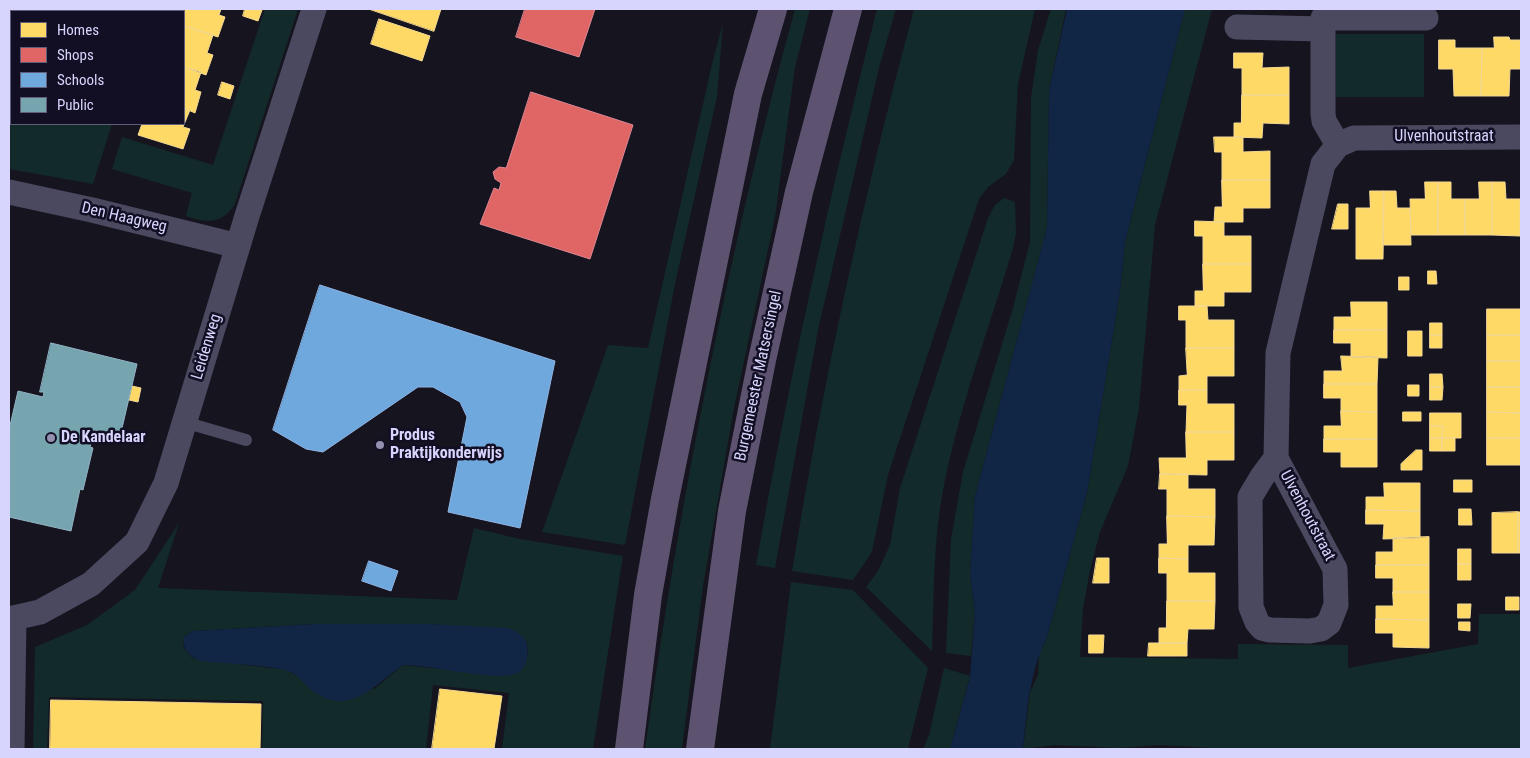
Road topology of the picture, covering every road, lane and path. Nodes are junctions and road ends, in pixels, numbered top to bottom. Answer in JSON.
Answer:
{"nodes":[{"id":1,"x":314,"y":9,"type":"edge"},
{"id":2,"x":773,"y":9,"type":"edge"},
{"id":3,"x":848,"y":9,"type":"edge"},
{"id":4,"x":1426,"y":18,"type":"dead end"},
{"id":5,"x":1237,"y":27,"type":"dead end"},
{"id":6,"x":1324,"y":29,"type":"junction"},
{"id":7,"x":1521,"y":137,"type":"edge"},
{"id":8,"x":1338,"y":145,"type":"junction"},
{"id":9,"x":9,"y":192,"type":"edge"},
{"id":10,"x":238,"y":246,"type":"junction"},
{"id":11,"x":184,"y":422,"type":"junction"},
{"id":12,"x":246,"y":440,"type":"dead end"},
{"id":13,"x":1276,"y":458,"type":"junction"},
{"id":14,"x":11,"y":618,"type":"edge"},
{"id":15,"x":12,"y":749,"type":"edge"},
{"id":16,"x":629,"y":749,"type":"edge"},
{"id":17,"x":700,"y":749,"type":"edge"}],
"edges":[{"from":1,"to":10,"type":"street","name":"Leidenweg"},
{"from":2,"to":16,"type":"main road"},
{"from":3,"to":17,"type":"main road","name":"Burgemeester Matsersingel"},
{"from":4,"to":6,"type":"street"},
{"from":5,"to":6,"type":"street"},
{"from":6,"to":8,"type":"street"},
{"from":7,"to":8,"type":"street","name":"Ulvenhoutstraat"},
{"from":8,"to":13,"type":"street","name":"Ulvenhoutstraat"},
{"from":9,"to":10,"type":"street","name":"Den Haagweg"},
{"from":10,"to":11,"type":"street","name":"Leidenweg"},
{"from":11,"to":12,"type":"lane"},
{"from":11,"to":14,"type":"street","name":"Leidenweg"},
{"from":13,"to":13,"type":"street","name":"Ulvenhoutstraat"},
{"from":14,"to":15,"type":"street","name":"Leidenweg"}]}
